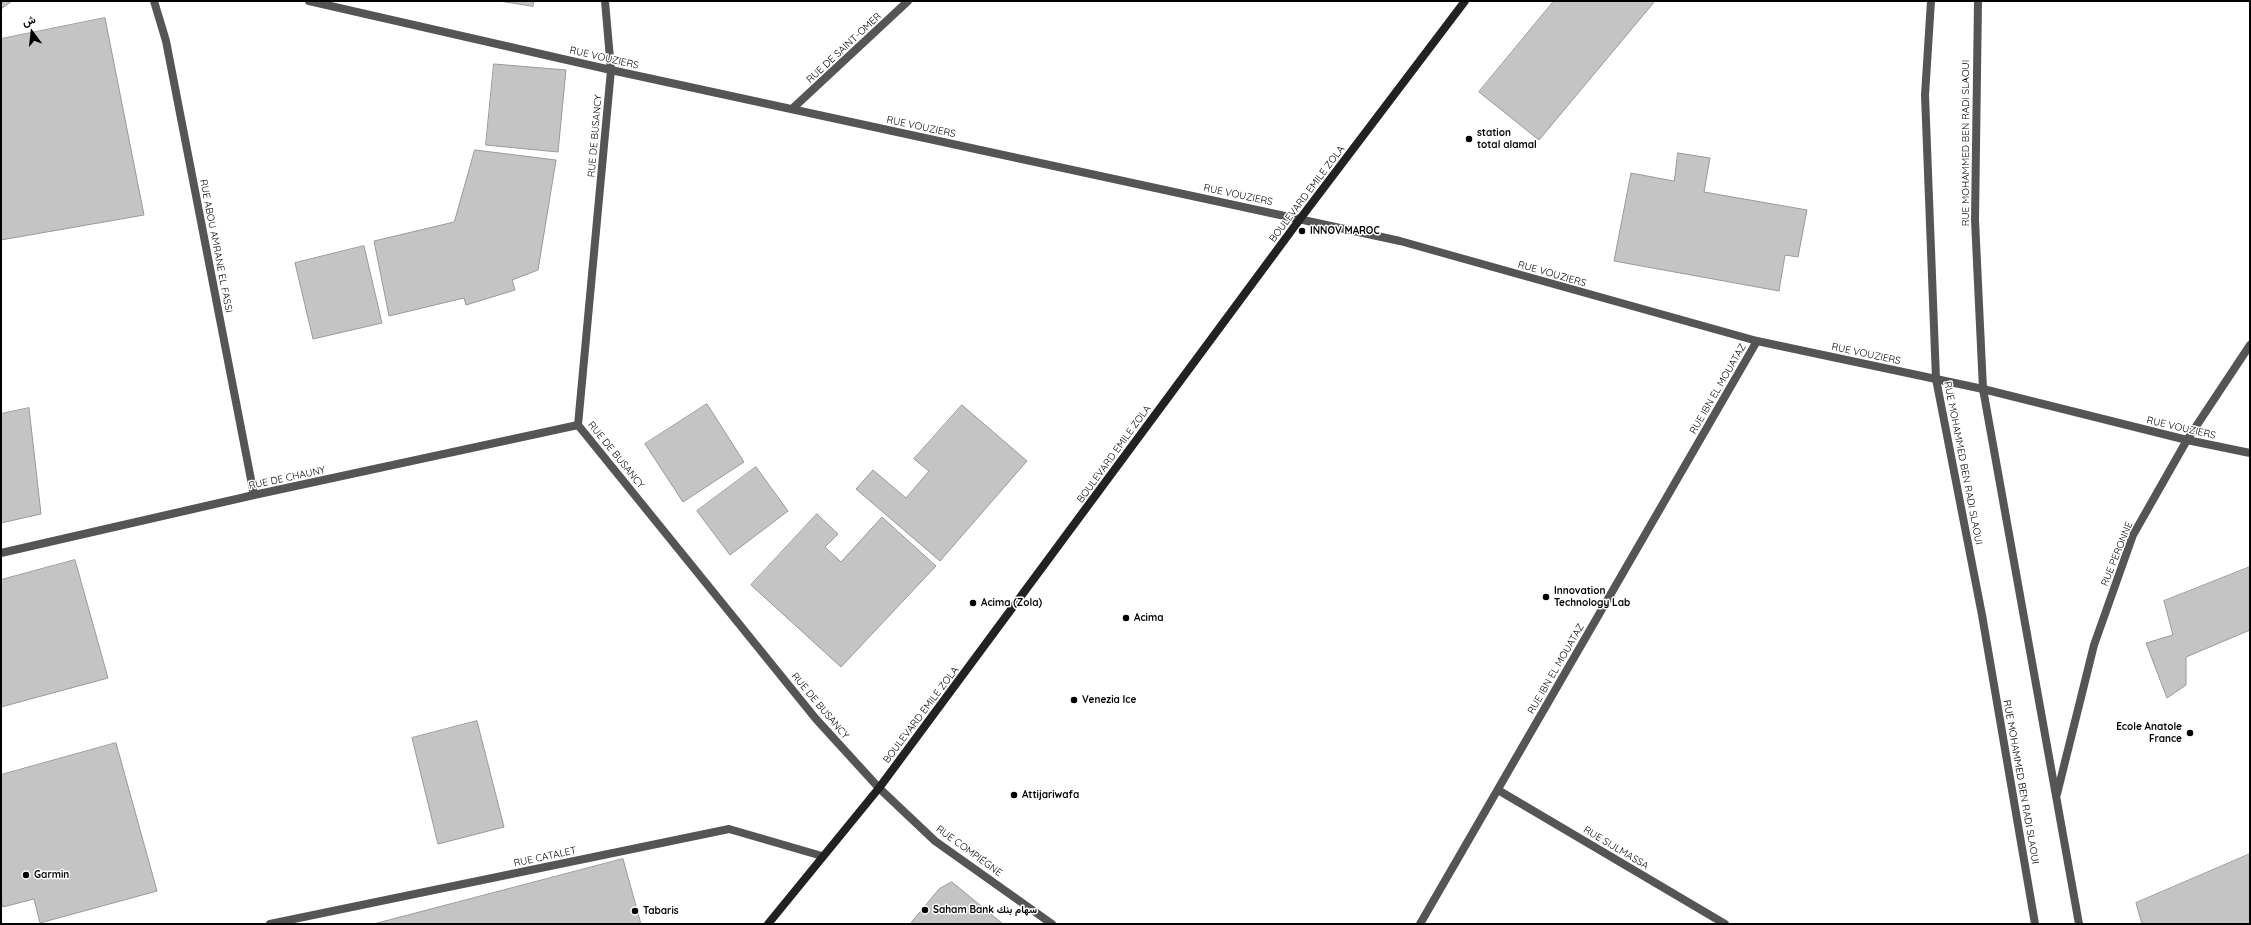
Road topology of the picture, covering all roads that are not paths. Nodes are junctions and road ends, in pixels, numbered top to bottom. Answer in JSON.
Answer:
{"nodes":[{"id":1,"x":154,"y":1,"type":"edge"},
{"id":2,"x":309,"y":1,"type":"edge"},
{"id":3,"x":605,"y":1,"type":"edge"},
{"id":4,"x":908,"y":1,"type":"edge"},
{"id":5,"x":1465,"y":1,"type":"edge"},
{"id":6,"x":1931,"y":1,"type":"edge"},
{"id":7,"x":1978,"y":1,"type":"edge"},
{"id":8,"x":611,"y":70,"type":"junction"},
{"id":9,"x":792,"y":109,"type":"junction"},
{"id":10,"x":1300,"y":219,"type":"junction"},
{"id":11,"x":1757,"y":341,"type":"junction"},
{"id":12,"x":2250,"y":345,"type":"edge"},
{"id":13,"x":1936,"y":379,"type":"junction"},
{"id":14,"x":1983,"y":389,"type":"junction"},
{"id":15,"x":578,"y":425,"type":"junction"},
{"id":16,"x":2187,"y":440,"type":"junction"},
{"id":17,"x":2250,"y":453,"type":"edge"},
{"id":18,"x":254,"y":495,"type":"junction"},
{"id":19,"x":1,"y":553,"type":"edge"},
{"id":20,"x":879,"y":788,"type":"junction"},
{"id":21,"x":1498,"y":790,"type":"junction"},
{"id":22,"x":2057,"y":794,"type":"junction"},
{"id":23,"x":822,"y":856,"type":"junction"},
{"id":24,"x":270,"y":924,"type":"edge"},
{"id":25,"x":768,"y":924,"type":"edge"},
{"id":26,"x":1052,"y":924,"type":"edge"},
{"id":27,"x":1420,"y":924,"type":"edge"},
{"id":28,"x":1724,"y":924,"type":"edge"},
{"id":29,"x":2035,"y":924,"type":"edge"},
{"id":30,"x":2079,"y":924,"type":"edge"}],
"edges":[{"from":1,"to":18,"type":"street","name":"RUE ABOU AMRANE EL FASSI"},
{"from":2,"to":8,"type":"street","name":"RUE VOUZIERS"},
{"from":3,"to":8,"type":"street","name":"RUE DE BUSANCY"},
{"from":4,"to":9,"type":"street","name":"RUE DE SAINT-OMER"},
{"from":5,"to":10,"type":"main road","name":"BOULEVARD EMILE ZOLA"},
{"from":6,"to":13,"type":"street","name":"RUE MOHAMMED BEN RADI SLAOUI"},
{"from":7,"to":14,"type":"street","name":"RUE MOHAMMED BEN RADI SLAOUI"},
{"from":8,"to":9,"type":"street","name":"RUE VOUZIERS"},
{"from":8,"to":15,"type":"street","name":"RUE DE BUSANCY"},
{"from":9,"to":10,"type":"street","name":"RUE VOUZIERS"},
{"from":10,"to":11,"type":"street","name":"RUE VOUZIERS"},
{"from":10,"to":20,"type":"main road","name":"BOULEVARD EMILE ZOLA"},
{"from":11,"to":13,"type":"street","name":"RUE VOUZIERS"},
{"from":11,"to":21,"type":"street","name":"RUE IBN EL MOUATAZ"},
{"from":12,"to":16,"type":"street","name":"RUE PERONNE"},
{"from":13,"to":14,"type":"street","name":"RUE VOUZIERS"},
{"from":13,"to":29,"type":"street","name":"RUE MOHAMMED BEN RADI SLAOUI"},
{"from":14,"to":16,"type":"street","name":"RUE VOUZIERS"},
{"from":14,"to":22,"type":"street","name":"RUE MOHAMMED BEN RADI SLAOUI"},
{"from":15,"to":18,"type":"street","name":"RUE DE CHAUNY"},
{"from":15,"to":20,"type":"street","name":"RUE DE BUSANCY"},
{"from":16,"to":17,"type":"street","name":"RUE VOUZIERS"},
{"from":16,"to":22,"type":"street","name":"RUE PERONNE"},
{"from":18,"to":19,"type":"street","name":"RUE DE CHAUNY"},
{"from":20,"to":23,"type":"main road","name":"BOULEVARD EMILE ZOLA"},
{"from":20,"to":26,"type":"street","name":"RUE COMPIÉGNE"},
{"from":21,"to":27,"type":"street","name":"RUE IBN EL MOUATAZ"},
{"from":21,"to":28,"type":"street","name":"RUE SIJLMASSA"},
{"from":22,"to":30,"type":"street","name":"RUE MOHAMMED BEN RADI SLAOUI"},
{"from":23,"to":24,"type":"street","name":"RUE CATALET"},
{"from":23,"to":25,"type":"main road","name":"BOULEVARD EMILE ZOLA"}]}
